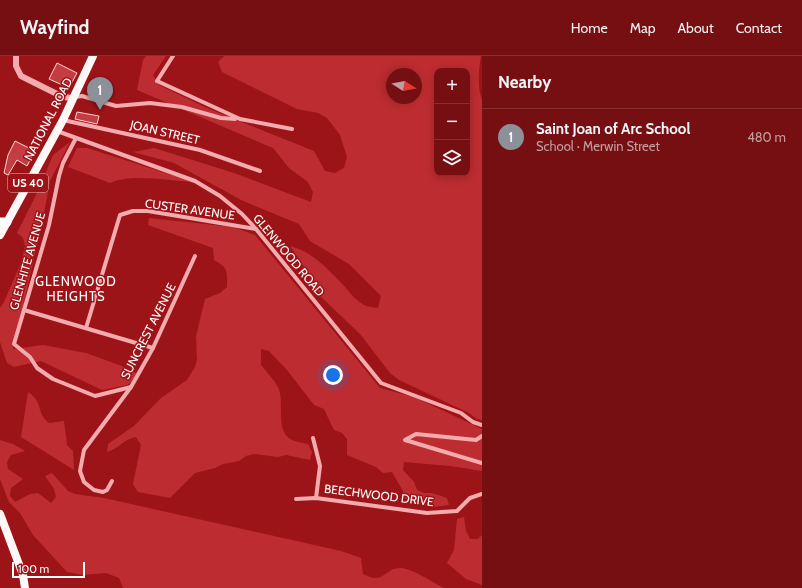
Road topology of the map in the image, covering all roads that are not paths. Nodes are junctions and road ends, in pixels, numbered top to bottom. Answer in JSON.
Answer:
{"nodes":[{"id":1,"x":16,"y":56,"type":"edge"},
{"id":2,"x":93,"y":56,"type":"edge"},
{"id":3,"x":173,"y":56,"type":"edge"},
{"id":4,"x":73,"y":98,"type":"junction"},
{"id":5,"x":240,"y":119,"type":"junction"},
{"id":6,"x":63,"y":120,"type":"junction"},
{"id":7,"x":292,"y":130,"type":"dead end"},
{"id":8,"x":57,"y":131,"type":"junction"},
{"id":9,"x":76,"y":138,"type":"junction"},
{"id":10,"x":260,"y":171,"type":"dead end"},
{"id":11,"x":4,"y":222,"type":"edge"},
{"id":12,"x":256,"y":229,"type":"junction"},
{"id":13,"x":0,"y":235,"type":"edge"},
{"id":14,"x":195,"y":256,"type":"dead end"},
{"id":15,"x":24,"y":310,"type":"junction"},
{"id":16,"x":86,"y":328,"type":"junction"},
{"id":17,"x":153,"y":348,"type":"junction"},
{"id":18,"x":131,"y":387,"type":"junction"},
{"id":19,"x":482,"y":425,"type":"edge"},
{"id":20,"x":482,"y":436,"type":"edge"},
{"id":21,"x":313,"y":438,"type":"dead end"},
{"id":22,"x":482,"y":463,"type":"edge"},
{"id":23,"x":112,"y":481,"type":"dead end"},
{"id":24,"x":482,"y":494,"type":"edge"},
{"id":25,"x":316,"y":498,"type":"junction"},
{"id":26,"x":296,"y":499,"type":"dead end"},
{"id":27,"x":0,"y":514,"type":"edge"},
{"id":28,"x":25,"y":588,"type":"edge"}],
"edges":[{"from":1,"to":4,"type":"street"},
{"from":2,"to":4,"type":"main road","name":"NATIONAL ROAD","number":"US 40"},
{"from":3,"to":5,"type":"street"},
{"from":4,"to":5,"type":"street"},
{"from":4,"to":6,"type":"main road","name":"NATIONAL ROAD","number":"US 40"},
{"from":5,"to":7,"type":"street"},
{"from":6,"to":8,"type":"main road","name":"NATIONAL ROAD","number":"US 40"},
{"from":6,"to":10,"type":"street","name":"JOAN STREET"},
{"from":8,"to":9,"type":"street","name":"GLENWOOD ROAD"},
{"from":8,"to":11,"type":"main road","name":"NATIONAL ROAD","number":"US 40"},
{"from":9,"to":12,"type":"street","name":"GLENWOOD ROAD"},
{"from":9,"to":15,"type":"street","name":"GLENHITE AVENUE"},
{"from":11,"to":13,"type":"main road","name":"NATIONAL ROAD","number":"US 40"},
{"from":12,"to":16,"type":"street","name":"CUSTER AVENUE"},
{"from":12,"to":19,"type":"street","name":"GLENWOOD ROAD"},
{"from":14,"to":17,"type":"street","name":"SUNCREST AVENUE"},
{"from":15,"to":16,"type":"street"},
{"from":15,"to":18,"type":"street","name":"GLENHITE AVENUE"},
{"from":16,"to":17,"type":"street"},
{"from":17,"to":18,"type":"street","name":"SUNCREST AVENUE"},
{"from":18,"to":23,"type":"street","name":"SUNCREST AVENUE"},
{"from":20,"to":22,"type":"street"},
{"from":21,"to":25,"type":"street","name":"BEECHWOOD DRIVE"},
{"from":24,"to":25,"type":"street","name":"BEECHWOOD DRIVE"},
{"from":25,"to":26,"type":"street","name":"BEECHWOOD DRIVE"},
{"from":27,"to":28,"type":"main road"}]}
